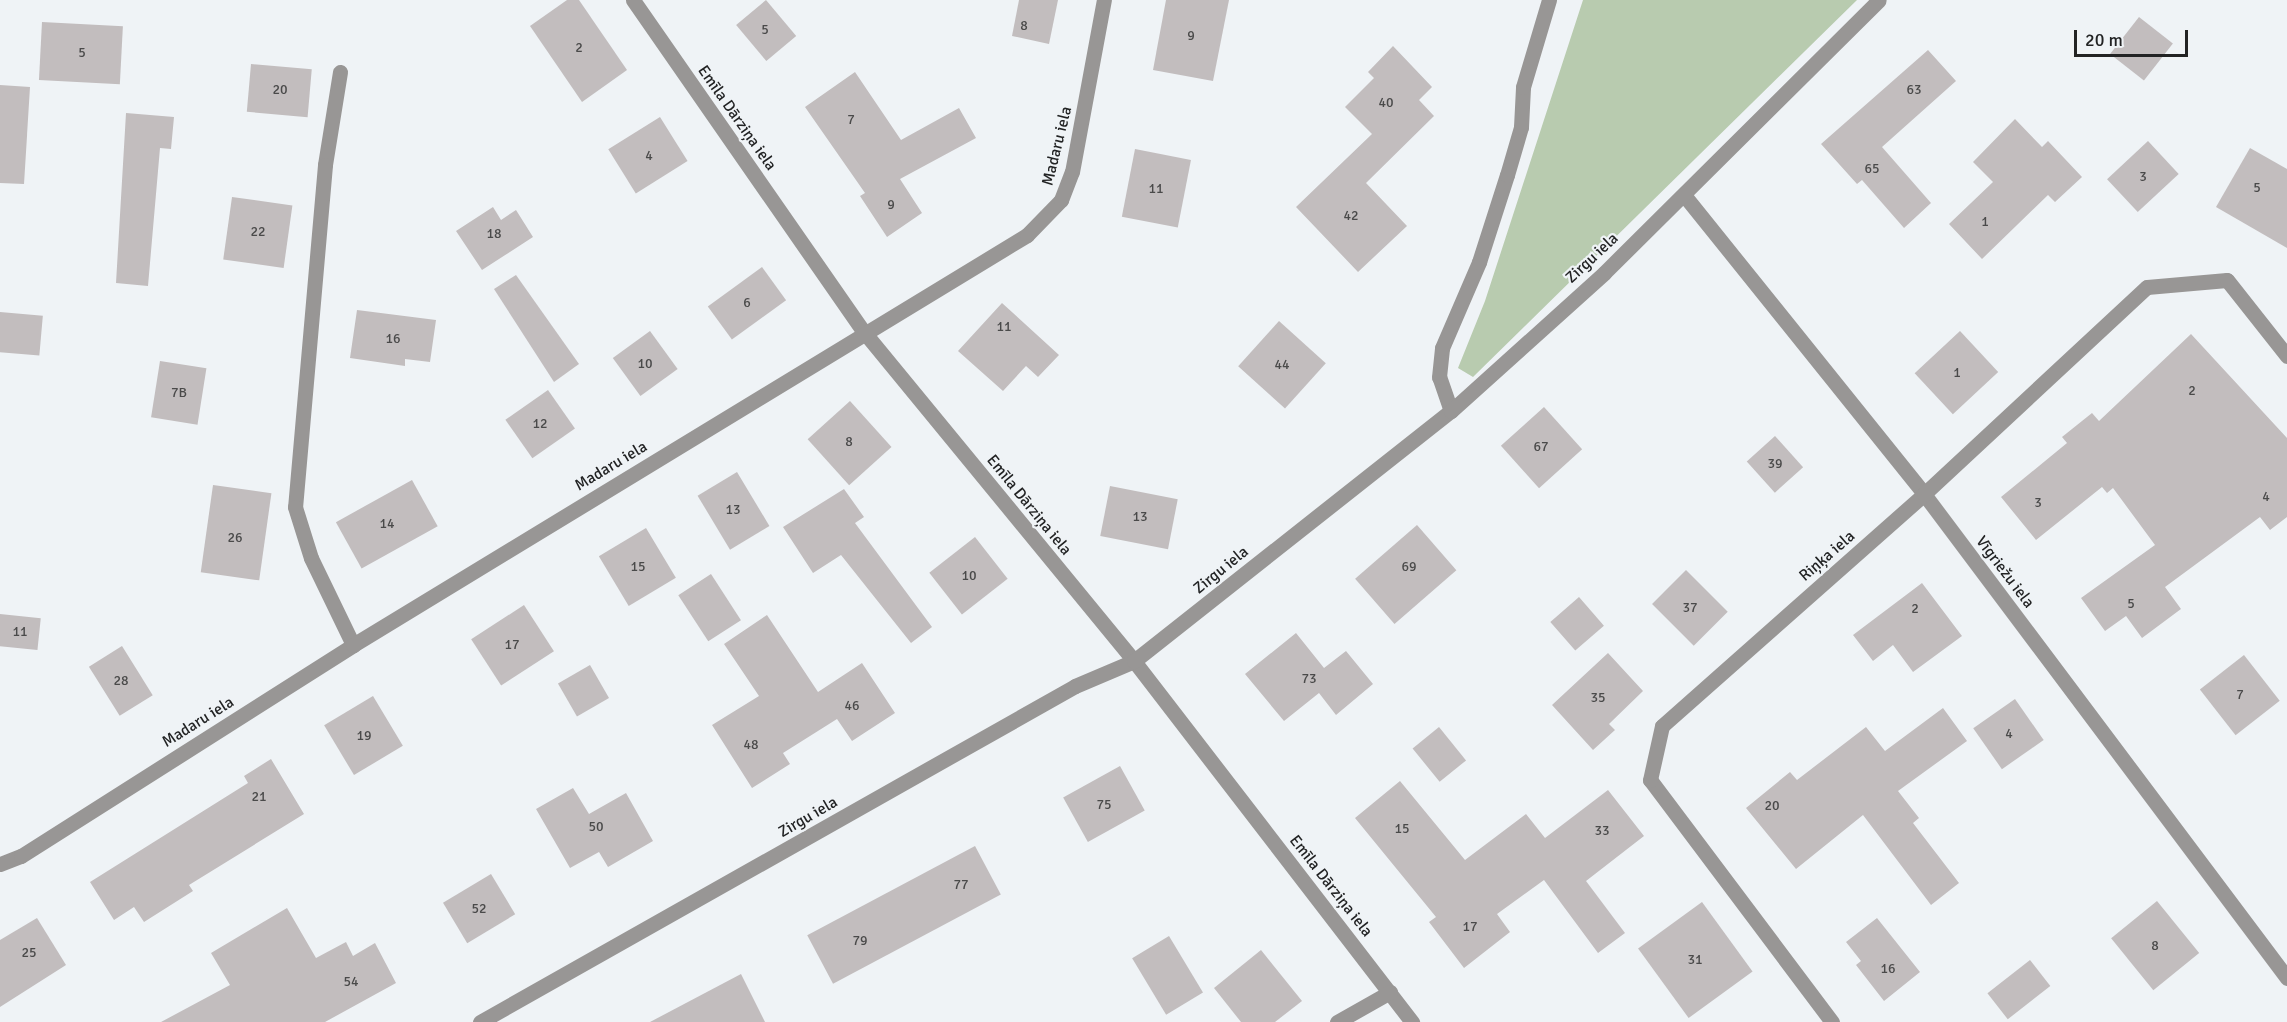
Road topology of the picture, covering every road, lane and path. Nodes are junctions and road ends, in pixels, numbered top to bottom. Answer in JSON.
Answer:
{"nodes":[{"id":1,"x":633,"y":0,"type":"edge"},
{"id":2,"x":1104,"y":0,"type":"edge"},
{"id":3,"x":1549,"y":0,"type":"edge"},
{"id":4,"x":1879,"y":0,"type":"edge"},
{"id":5,"x":340,"y":72,"type":"dead end"},
{"id":6,"x":1684,"y":195,"type":"junction"},
{"id":7,"x":864,"y":332,"type":"junction"},
{"id":8,"x":2287,"y":356,"type":"edge"},
{"id":9,"x":1451,"y":411,"type":"junction"},
{"id":10,"x":1924,"y":495,"type":"junction"},
{"id":11,"x":353,"y":645,"type":"junction"},
{"id":12,"x":1134,"y":661,"type":"junction"},
{"id":13,"x":0,"y":864,"type":"edge"},
{"id":14,"x":2287,"y":978,"type":"edge"},
{"id":15,"x":1390,"y":992,"type":"junction"},
{"id":16,"x":480,"y":1022,"type":"edge"},
{"id":17,"x":1336,"y":1022,"type":"edge"},
{"id":18,"x":1412,"y":1022,"type":"edge"},
{"id":19,"x":1832,"y":1022,"type":"edge"}],
"edges":[{"from":1,"to":7,"type":"street","name":"Emīla Dārziņa iela"},
{"from":2,"to":7,"type":"street","name":"Madaru iela"},
{"from":3,"to":9,"type":"street"},
{"from":4,"to":6,"type":"street","name":"Zirgu iela"},
{"from":5,"to":11,"type":"street"},
{"from":6,"to":9,"type":"street","name":"Zirgu iela"},
{"from":6,"to":10,"type":"street","name":"Vīgriežu iela"},
{"from":7,"to":11,"type":"street","name":"Madaru iela"},
{"from":7,"to":12,"type":"street","name":"Emīla Dārziņa iela"},
{"from":8,"to":10,"type":"street","name":"Riņķa iela"},
{"from":9,"to":12,"type":"street","name":"Zirgu iela"},
{"from":10,"to":14,"type":"street","name":"Vīgriežu iela"},
{"from":10,"to":19,"type":"street","name":"Riņķa iela"},
{"from":11,"to":13,"type":"street","name":"Madaru iela"},
{"from":12,"to":15,"type":"street","name":"Emīla Dārziņa iela"},
{"from":12,"to":16,"type":"street","name":"Zirgu iela"},
{"from":15,"to":17,"type":"street"},
{"from":15,"to":18,"type":"street","name":"Emīla Dārziņa iela"}]}
